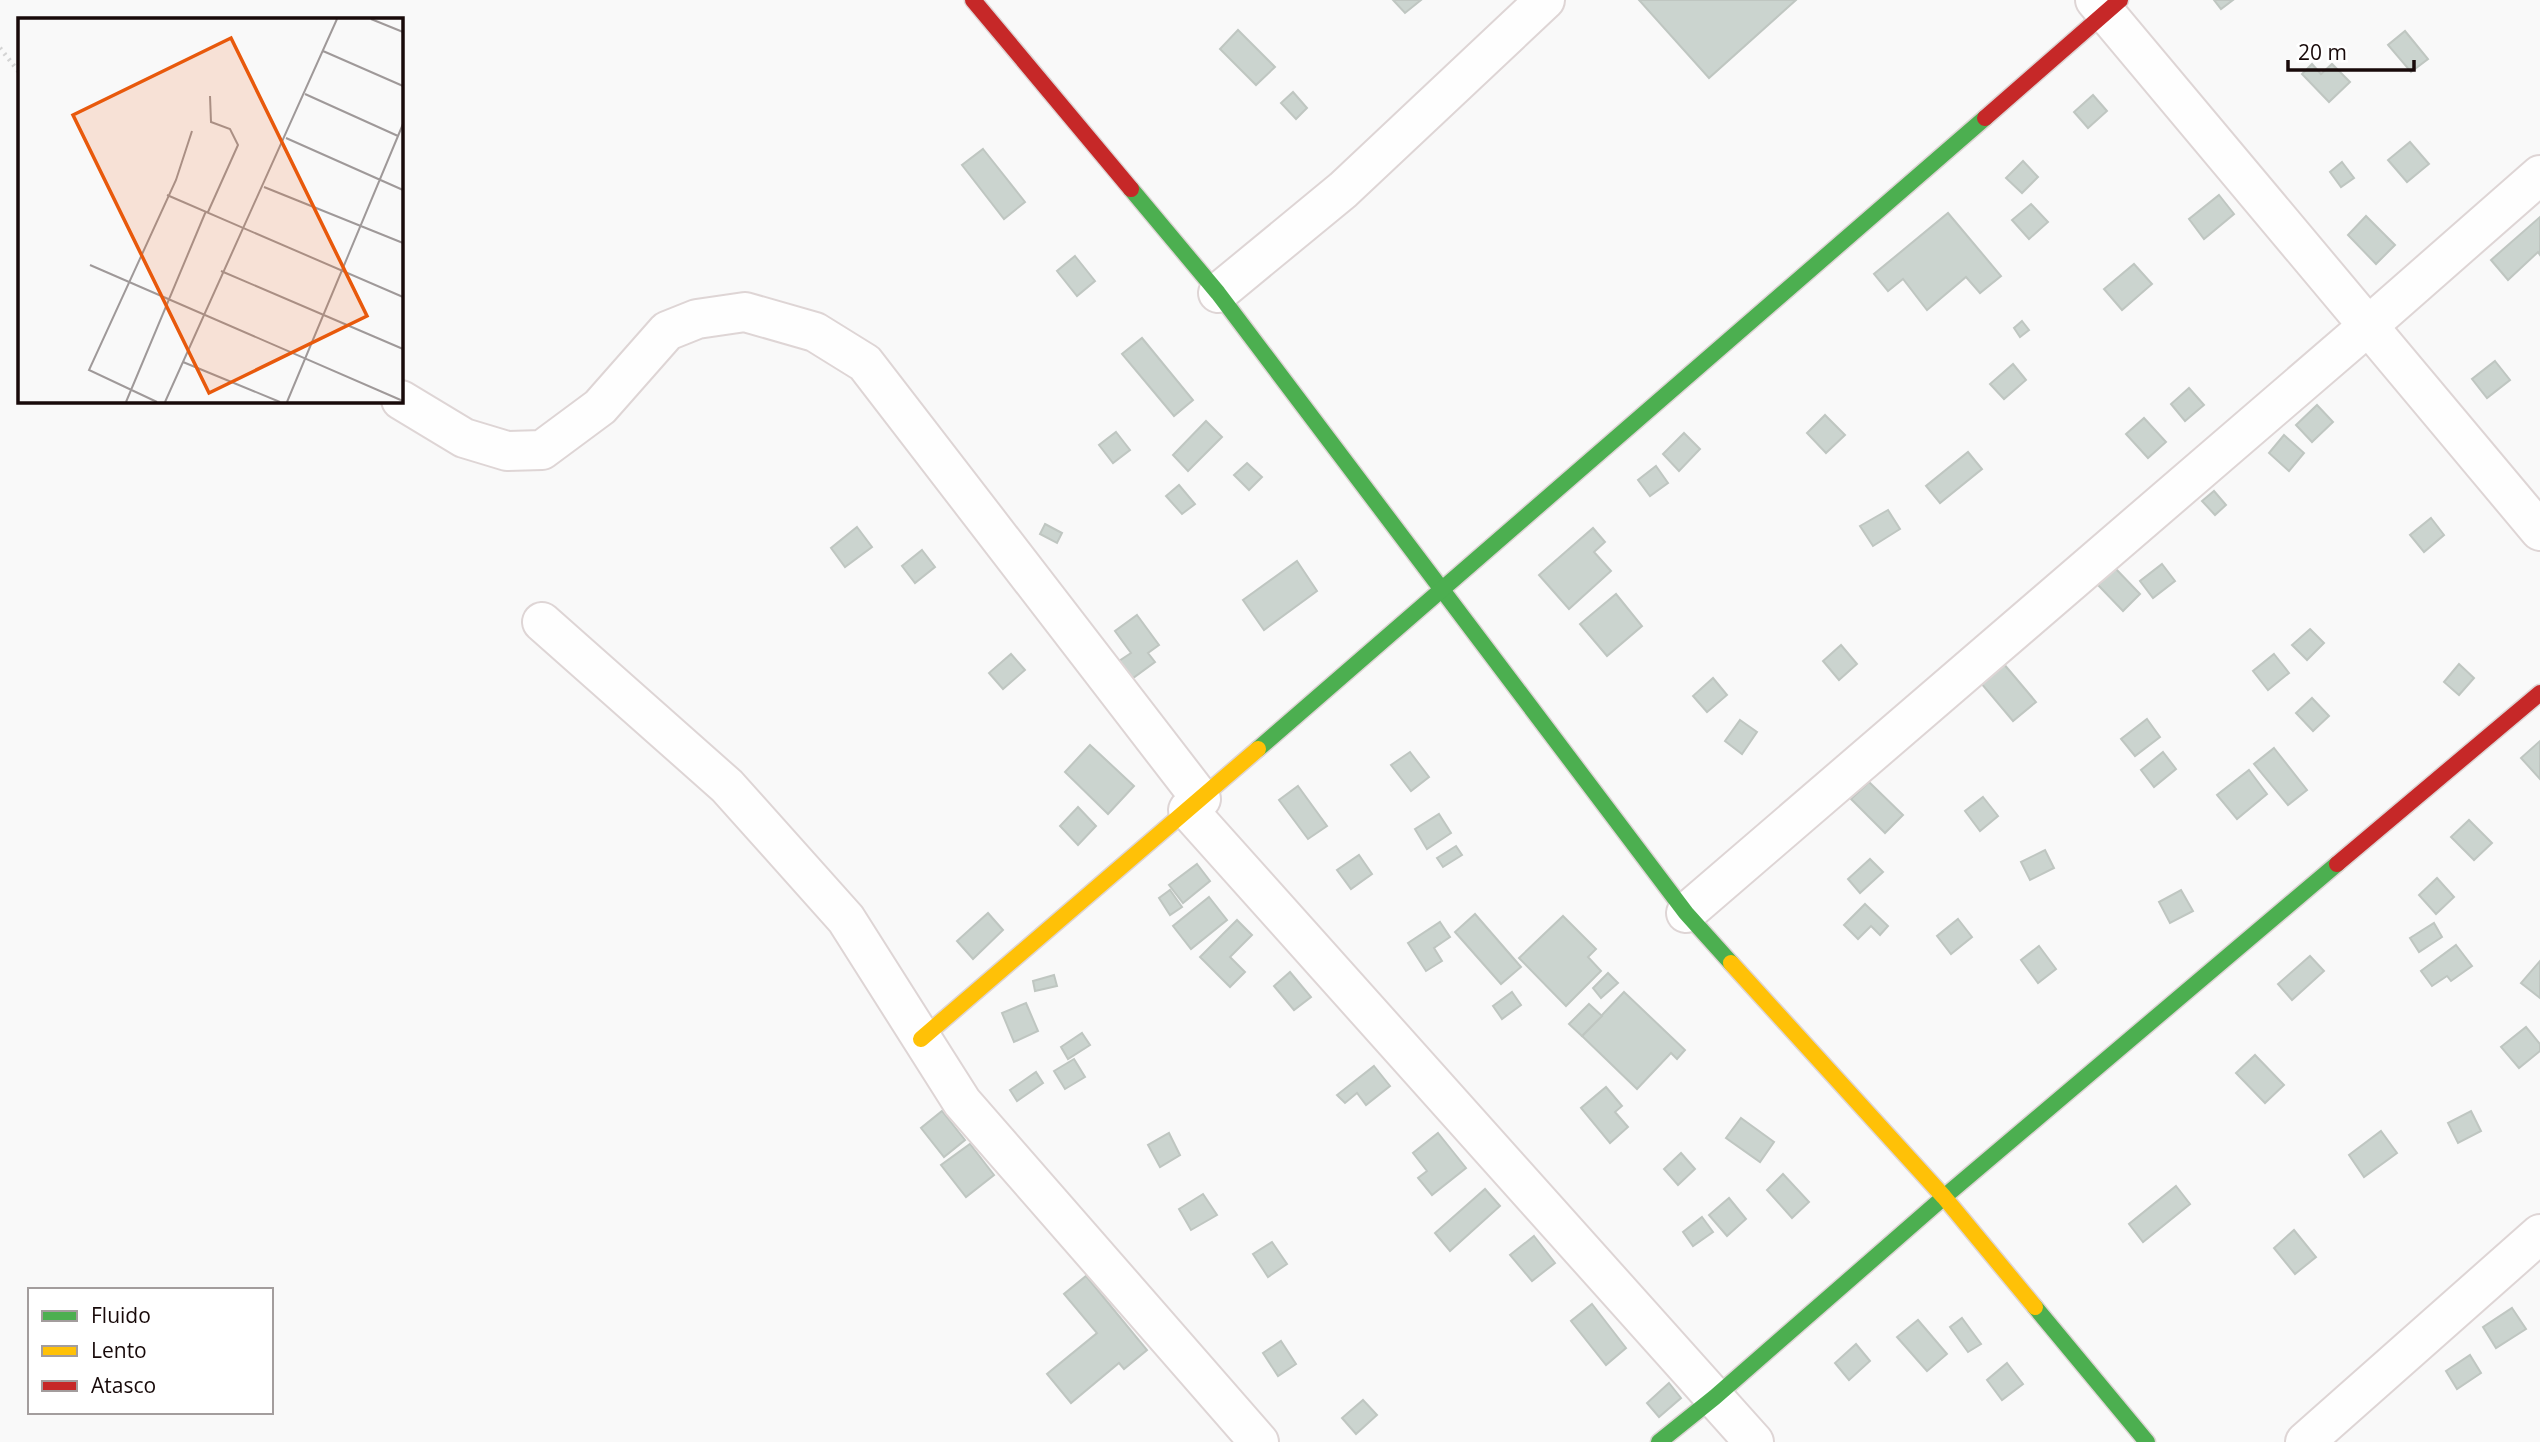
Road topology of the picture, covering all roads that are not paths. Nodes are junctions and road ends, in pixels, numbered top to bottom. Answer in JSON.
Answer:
{"nodes":[{"id":1,"x":973,"y":0,"type":"edge"},
{"id":2,"x":1545,"y":0,"type":"edge"},
{"id":3,"x":2107,"y":4,"type":"edge"},
{"id":4,"x":2540,"y":175,"type":"edge"},
{"id":5,"x":1218,"y":293,"type":"junction"},
{"id":6,"x":2368,"y":326,"type":"junction"},
{"id":7,"x":402,"y":401,"type":"edge"},
{"id":8,"x":2540,"y":531,"type":"edge"},
{"id":9,"x":1441,"y":589,"type":"junction"},
{"id":10,"x":542,"y":622,"type":"dead end"},
{"id":11,"x":2540,"y":693,"type":"edge"},
{"id":12,"x":1195,"y":805,"type":"junction"},
{"id":13,"x":1686,"y":912,"type":"junction"},
{"id":14,"x":921,"y":1039,"type":"junction"},
{"id":15,"x":1944,"y":1197,"type":"junction"},
{"id":16,"x":2540,"y":1234,"type":"edge"},
{"id":17,"x":1715,"y":1397,"type":"junction"},
{"id":18,"x":1259,"y":1442,"type":"edge"},
{"id":19,"x":1659,"y":1442,"type":"edge"},
{"id":20,"x":1754,"y":1442,"type":"edge"},
{"id":21,"x":2147,"y":1442,"type":"edge"},
{"id":22,"x":2305,"y":1442,"type":"edge"}],
"edges":[{"from":1,"to":5,"type":"street"},
{"from":2,"to":5,"type":"street"},
{"from":3,"to":6,"type":"street"},
{"from":3,"to":9,"type":"street"},
{"from":4,"to":6,"type":"street"},
{"from":5,"to":9,"type":"street"},
{"from":6,"to":8,"type":"street"},
{"from":6,"to":13,"type":"street"},
{"from":7,"to":12,"type":"street"},
{"from":9,"to":12,"type":"street"},
{"from":9,"to":13,"type":"street"},
{"from":10,"to":14,"type":"street"},
{"from":11,"to":15,"type":"street"},
{"from":12,"to":14,"type":"street"},
{"from":12,"to":17,"type":"street"},
{"from":13,"to":15,"type":"street"},
{"from":14,"to":18,"type":"street"},
{"from":15,"to":17,"type":"street"},
{"from":15,"to":21,"type":"street"},
{"from":16,"to":22,"type":"street"},
{"from":17,"to":19,"type":"street"},
{"from":17,"to":20,"type":"street"}]}
